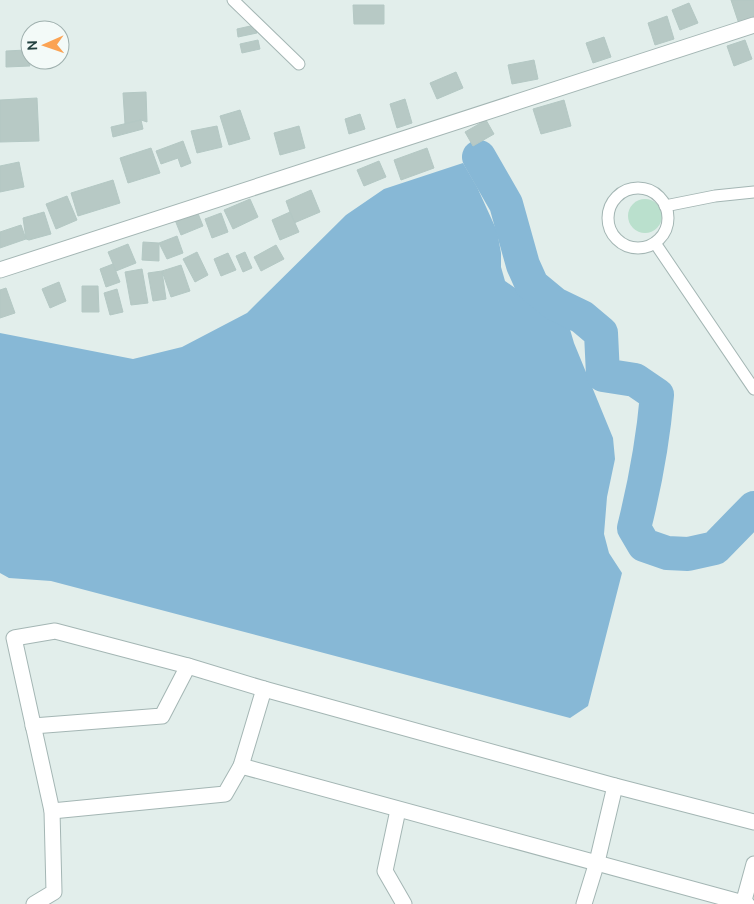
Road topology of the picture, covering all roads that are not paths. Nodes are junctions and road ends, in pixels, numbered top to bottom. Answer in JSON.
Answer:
{"nodes":[{"id":1,"x":233,"y":0,"type":"edge"},
{"id":2,"x":754,"y":25,"type":"edge"},
{"id":3,"x":299,"y":64,"type":"dead end"},
{"id":4,"x":754,"y":192,"type":"edge"},
{"id":5,"x":665,"y":206,"type":"junction"},
{"id":6,"x":655,"y":242,"type":"junction"},
{"id":7,"x":0,"y":270,"type":"edge"},
{"id":8,"x":754,"y":389,"type":"edge"},
{"id":9,"x":188,"y":666,"type":"junction"},
{"id":10,"x":264,"y":688,"type":"junction"},
{"id":11,"x":33,"y":726,"type":"junction"},
{"id":12,"x":241,"y":766,"type":"junction"},
{"id":13,"x":616,"y":786,"type":"junction"},
{"id":14,"x":398,"y":810,"type":"junction"},
{"id":15,"x":52,"y":811,"type":"junction"},
{"id":16,"x":754,"y":822,"type":"edge"},
{"id":17,"x":597,"y":862,"type":"junction"},
{"id":18,"x":754,"y":864,"type":"edge"},
{"id":19,"x":34,"y":904,"type":"edge"},
{"id":20,"x":404,"y":904,"type":"edge"},
{"id":21,"x":584,"y":904,"type":"edge"},
{"id":22,"x":744,"y":904,"type":"edge"}],
"edges":[{"from":1,"to":3,"type":"lane"},
{"from":2,"to":7,"type":"street"},
{"from":4,"to":5,"type":"lane"},
{"from":5,"to":6,"type":"lane"},
{"from":5,"to":6,"type":"lane"},
{"from":6,"to":8,"type":"lane"},
{"from":9,"to":10,"type":"street"},
{"from":9,"to":11,"type":"street"},
{"from":9,"to":11,"type":"street"},
{"from":10,"to":12,"type":"street"},
{"from":10,"to":13,"type":"street"},
{"from":11,"to":15,"type":"street"},
{"from":12,"to":14,"type":"street"},
{"from":12,"to":15,"type":"street"},
{"from":13,"to":16,"type":"street"},
{"from":13,"to":17,"type":"street"},
{"from":14,"to":17,"type":"street"},
{"from":14,"to":20,"type":"street"},
{"from":15,"to":19,"type":"street"},
{"from":17,"to":21,"type":"street"},
{"from":17,"to":22,"type":"street"},
{"from":18,"to":22,"type":"street"}]}
